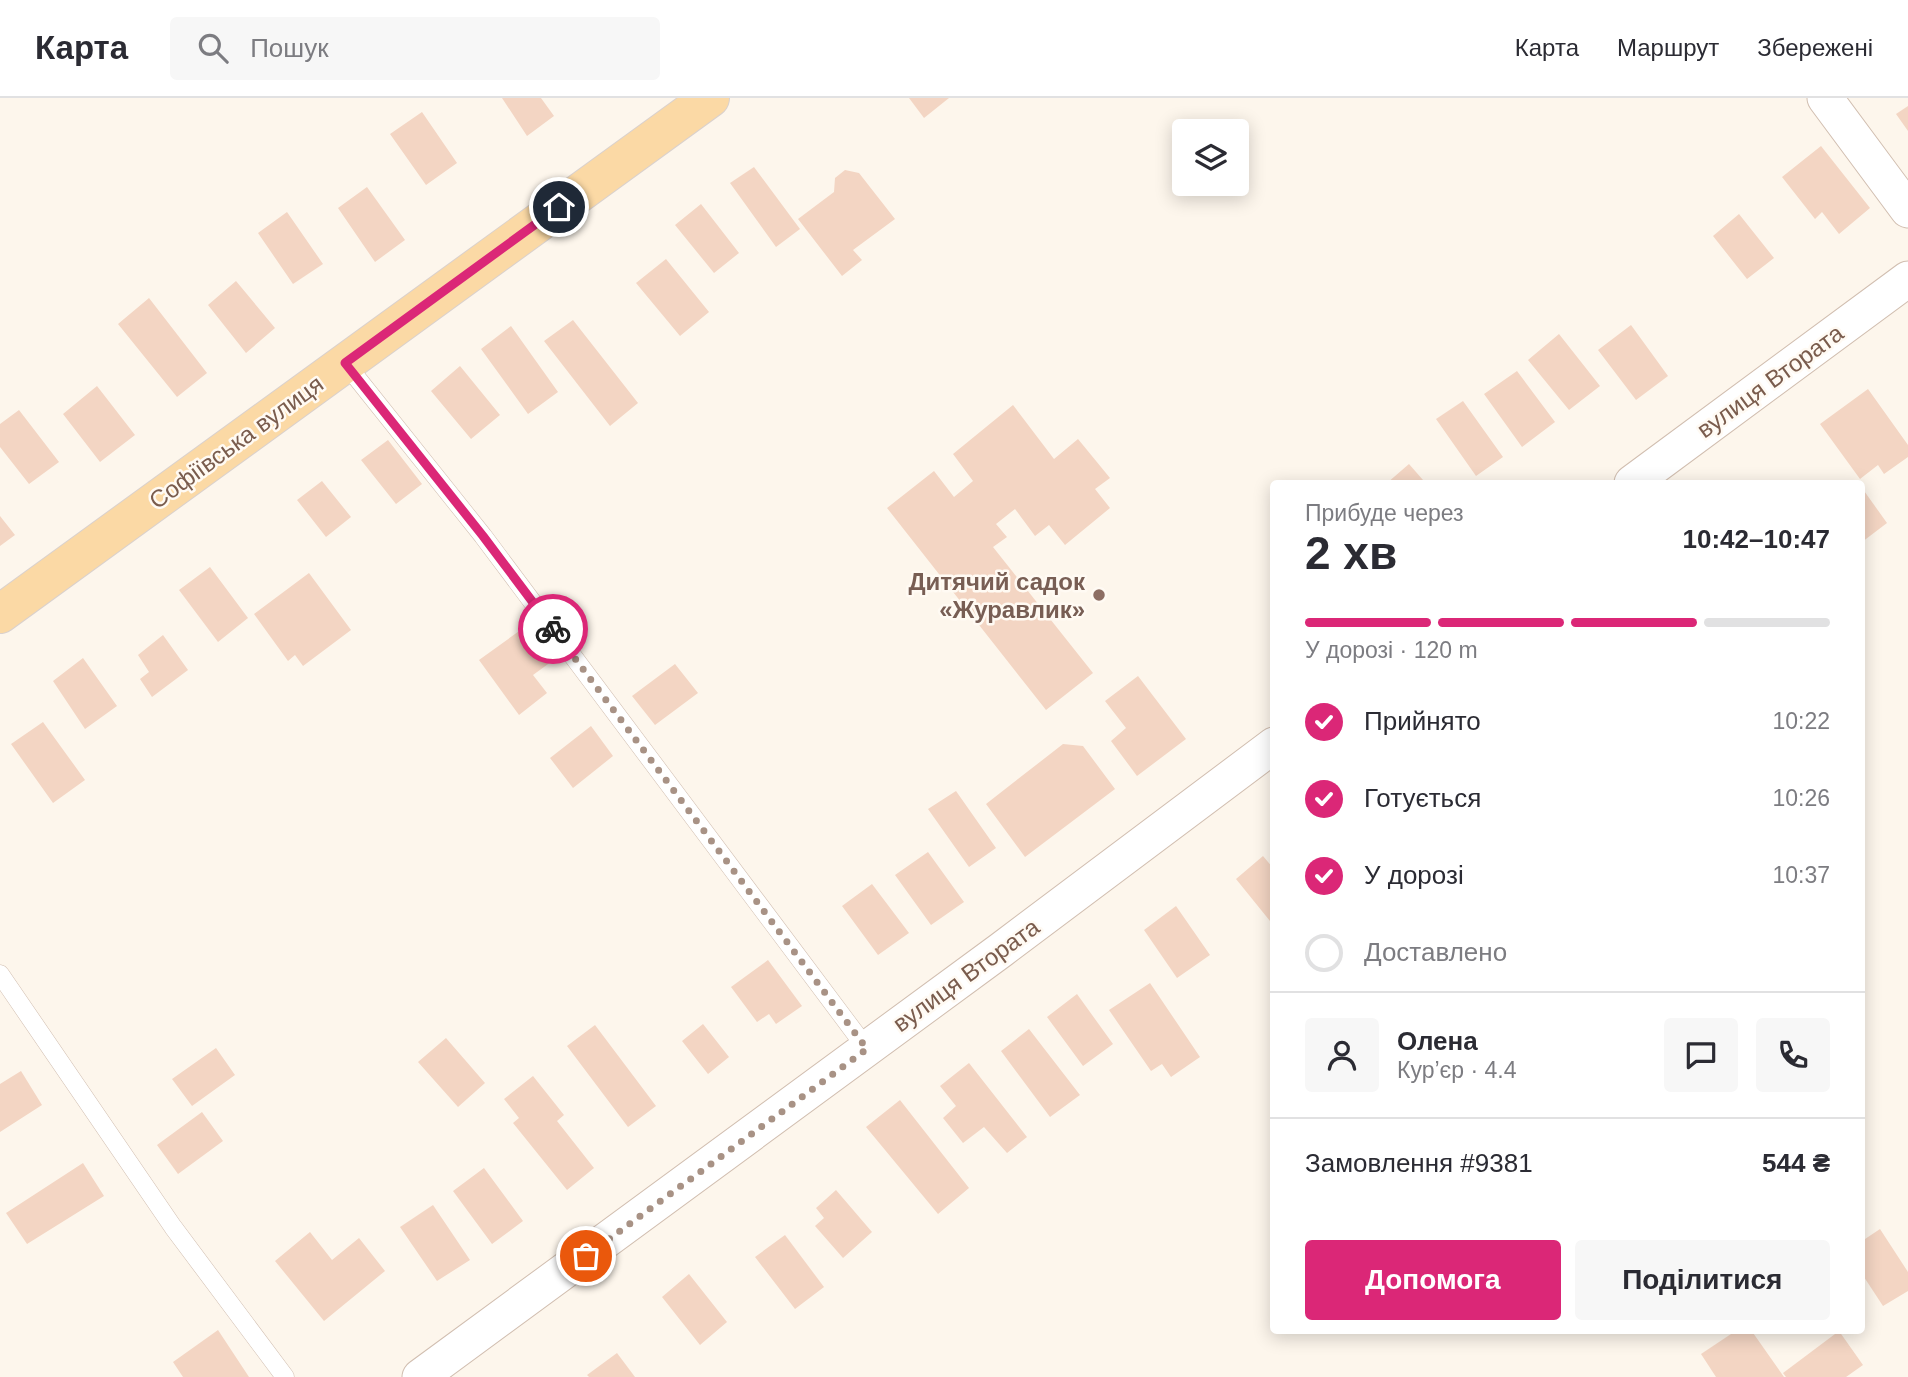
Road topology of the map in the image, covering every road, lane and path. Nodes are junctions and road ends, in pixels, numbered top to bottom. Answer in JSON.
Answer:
{"nodes":[{"id":1,"x":710,"y":98,"type":"edge"},
{"id":2,"x":1825,"y":98,"type":"edge"},
{"id":3,"x":1908,"y":210,"type":"edge"},
{"id":4,"x":1908,"y":279,"type":"edge"},
{"id":5,"x":345,"y":363,"type":"junction"},
{"id":6,"x":1636,"y":480,"type":"edge"},
{"id":7,"x":0,"y":614,"type":"edge"},
{"id":8,"x":1270,"y":748,"type":"edge"},
{"id":9,"x":0,"y":974,"type":"edge"},
{"id":10,"x":867,"y":1049,"type":"junction"},
{"id":11,"x":285,"y":1377,"type":"edge"},
{"id":12,"x":420,"y":1377,"type":"edge"}],
"edges":[{"from":1,"to":5,"type":"main road","name":"Софіївська вулиця"},
{"from":2,"to":3,"type":"street"},
{"from":4,"to":6,"type":"street","name":"вулиця Втората"},
{"from":5,"to":7,"type":"main road","name":"Софіївська вулиця"},
{"from":5,"to":10,"type":"lane"},
{"from":8,"to":10,"type":"street","name":"вулиця Втората"},
{"from":9,"to":11,"type":"lane"},
{"from":10,"to":12,"type":"street","name":"вулиця Втората"}]}
